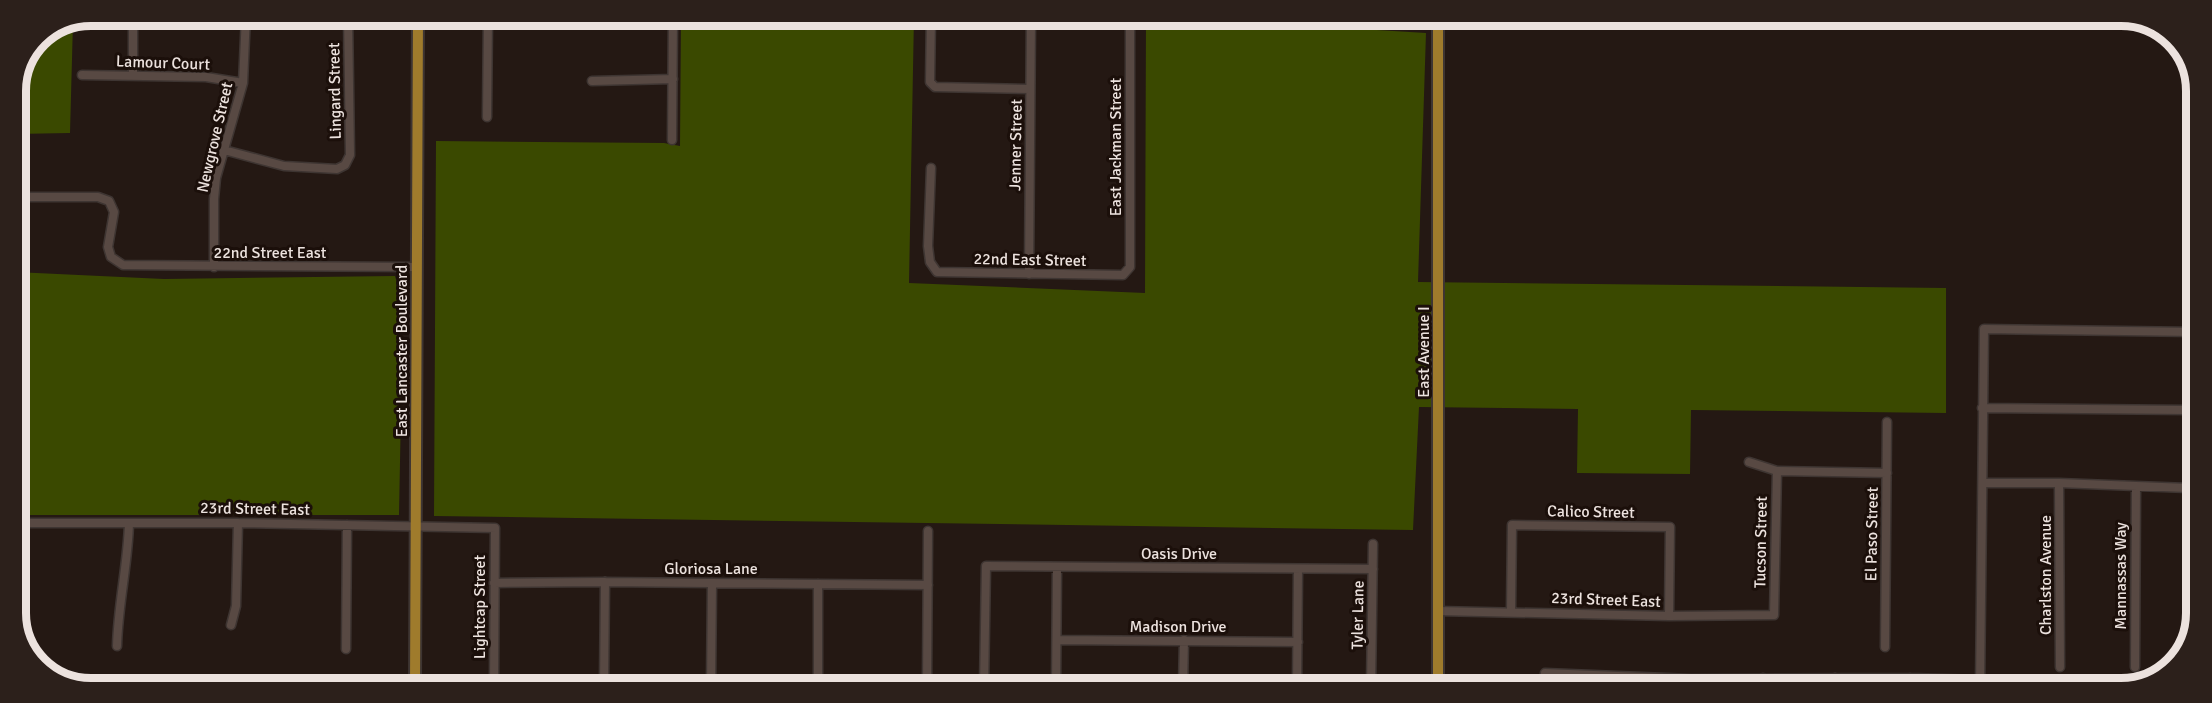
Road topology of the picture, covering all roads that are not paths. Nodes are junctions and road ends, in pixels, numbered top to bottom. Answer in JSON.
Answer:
{"nodes":[{"id":1,"x":133,"y":26,"type":"edge"},
{"id":2,"x":246,"y":26,"type":"edge"},
{"id":3,"x":348,"y":26,"type":"edge"},
{"id":4,"x":418,"y":26,"type":"edge"},
{"id":5,"x":488,"y":26,"type":"edge"},
{"id":6,"x":673,"y":26,"type":"edge"},
{"id":7,"x":931,"y":26,"type":"edge"},
{"id":8,"x":1031,"y":26,"type":"edge"},
{"id":9,"x":1130,"y":26,"type":"edge"},
{"id":10,"x":1438,"y":26,"type":"edge"},
{"id":11,"x":82,"y":75,"type":"dead end"},
{"id":12,"x":133,"y":75,"type":"junction"},
{"id":13,"x":673,"y":79,"type":"junction"},
{"id":14,"x":592,"y":81,"type":"dead end"},
{"id":15,"x":243,"y":83,"type":"junction"},
{"id":16,"x":1030,"y":89,"type":"junction"},
{"id":17,"x":487,"y":117,"type":"dead end"},
{"id":18,"x":672,"y":140,"type":"dead end"},
{"id":19,"x":224,"y":150,"type":"junction"},
{"id":20,"x":932,"y":168,"type":"dead end"},
{"id":21,"x":26,"y":197,"type":"edge"},
{"id":22,"x":214,"y":267,"type":"junction"},
{"id":23,"x":417,"y":267,"type":"junction"},
{"id":24,"x":1029,"y":274,"type":"junction"},
{"id":25,"x":1123,"y":275,"type":"joint"},
{"id":26,"x":2186,"y":332,"type":"edge"},
{"id":27,"x":1982,"y":408,"type":"junction"},
{"id":28,"x":2186,"y":410,"type":"edge"},
{"id":29,"x":1887,"y":422,"type":"dead end"},
{"id":30,"x":1749,"y":462,"type":"dead end"},
{"id":31,"x":1777,"y":471,"type":"junction"},
{"id":32,"x":1887,"y":473,"type":"junction"},
{"id":33,"x":1983,"y":483,"type":"junction"},
{"id":34,"x":2059,"y":483,"type":"junction"},
{"id":35,"x":2136,"y":486,"type":"junction"},
{"id":36,"x":2186,"y":488,"type":"edge"},
{"id":37,"x":26,"y":523,"type":"edge"},
{"id":38,"x":129,"y":523,"type":"junction"},
{"id":39,"x":238,"y":523,"type":"junction"},
{"id":40,"x":347,"y":525,"type":"junction"},
{"id":41,"x":415,"y":526,"type":"junction"},
{"id":42,"x":495,"y":528,"type":"joint"},
{"id":43,"x":928,"y":531,"type":"dead end"},
{"id":44,"x":1373,"y":544,"type":"dead end"},
{"id":45,"x":1058,"y":567,"type":"junction"},
{"id":46,"x":1298,"y":569,"type":"junction"},
{"id":47,"x":1373,"y":569,"type":"junction"},
{"id":48,"x":605,"y":582,"type":"junction"},
{"id":49,"x":712,"y":583,"type":"junction"},
{"id":50,"x":494,"y":584,"type":"junction"},
{"id":51,"x":818,"y":584,"type":"junction"},
{"id":52,"x":928,"y":585,"type":"junction"},
{"id":53,"x":1438,"y":611,"type":"junction"},
{"id":54,"x":1511,"y":611,"type":"junction"},
{"id":55,"x":1773,"y":615,"type":"joint"},
{"id":56,"x":1669,"y":616,"type":"junction"},
{"id":57,"x":231,"y":625,"type":"dead end"},
{"id":58,"x":1057,"y":640,"type":"junction"},
{"id":59,"x":1184,"y":640,"type":"junction"},
{"id":60,"x":1298,"y":642,"type":"junction"},
{"id":61,"x":117,"y":646,"type":"dead end"},
{"id":62,"x":1885,"y":647,"type":"dead end"},
{"id":63,"x":346,"y":649,"type":"dead end"},
{"id":64,"x":2060,"y":666,"type":"dead end"},
{"id":65,"x":2134,"y":667,"type":"dead end"},
{"id":66,"x":1616,"y":676,"type":"joint"},
{"id":67,"x":415,"y":678,"type":"edge"},
{"id":68,"x":494,"y":678,"type":"edge"},
{"id":69,"x":604,"y":678,"type":"edge"},
{"id":70,"x":711,"y":678,"type":"edge"},
{"id":71,"x":818,"y":678,"type":"edge"},
{"id":72,"x":927,"y":678,"type":"edge"},
{"id":73,"x":984,"y":678,"type":"edge"},
{"id":74,"x":1056,"y":678,"type":"edge"},
{"id":75,"x":1183,"y":678,"type":"edge"},
{"id":76,"x":1297,"y":678,"type":"edge"},
{"id":77,"x":1371,"y":678,"type":"edge"},
{"id":78,"x":1438,"y":678,"type":"edge"},
{"id":79,"x":1545,"y":678,"type":"edge"},
{"id":80,"x":1637,"y":678,"type":"edge"},
{"id":81,"x":1835,"y":678,"type":"edge"},
{"id":82,"x":1910,"y":678,"type":"edge"},
{"id":83,"x":1980,"y":678,"type":"edge"}],
"edges":[{"from":1,"to":12,"type":"street"},
{"from":2,"to":15,"type":"street","name":"Newgrove Street"},
{"from":3,"to":19,"type":"street","name":"Lingard Street"},
{"from":4,"to":23,"type":"main road","name":"East Lancaster Boulevard"},
{"from":5,"to":17,"type":"street"},
{"from":6,"to":13,"type":"street"},
{"from":7,"to":16,"type":"street"},
{"from":8,"to":16,"type":"street","name":"Jenner Street"},
{"from":9,"to":25,"type":"street","name":"East Jackman Street"},
{"from":10,"to":53,"type":"main road","name":"East Avenue I"},
{"from":11,"to":12,"type":"street","name":"Lamour Court"},
{"from":12,"to":15,"type":"street","name":"Lamour Court"},
{"from":13,"to":14,"type":"street"},
{"from":13,"to":18,"type":"street"},
{"from":15,"to":19,"type":"street","name":"Newgrove Street"},
{"from":16,"to":24,"type":"street","name":"Jenner Street"},
{"from":19,"to":22,"type":"street","name":"Newgrove Street"},
{"from":20,"to":24,"type":"street","name":"22nd East Street"},
{"from":21,"to":22,"type":"street","name":"22nd Street East"},
{"from":22,"to":23,"type":"street","name":"22nd Street East"},
{"from":23,"to":41,"type":"main road","name":"East Lancaster Boulevard"},
{"from":24,"to":25,"type":"street","name":"22nd East Street"},
{"from":26,"to":27,"type":"street"},
{"from":27,"to":28,"type":"street"},
{"from":27,"to":33,"type":"street"},
{"from":29,"to":32,"type":"street","name":"El Paso Street"},
{"from":30,"to":31,"type":"street"},
{"from":31,"to":32,"type":"street"},
{"from":31,"to":55,"type":"street","name":"Tucson Street"},
{"from":32,"to":62,"type":"street","name":"El Paso Street"},
{"from":33,"to":34,"type":"street"},
{"from":33,"to":83,"type":"street"},
{"from":34,"to":35,"type":"street"},
{"from":34,"to":64,"type":"street","name":"Charlston Avenue"},
{"from":35,"to":36,"type":"street"},
{"from":35,"to":65,"type":"street","name":"Mannassas Way"},
{"from":37,"to":38,"type":"street","name":"23rd Street East"},
{"from":38,"to":39,"type":"street","name":"23rd Street East"},
{"from":38,"to":61,"type":"street"},
{"from":39,"to":40,"type":"street","name":"23rd Street East"},
{"from":39,"to":57,"type":"street"},
{"from":40,"to":41,"type":"street","name":"23rd Street East"},
{"from":40,"to":63,"type":"street"},
{"from":41,"to":42,"type":"street","name":"23rd Street East"},
{"from":41,"to":67,"type":"main road","name":"East Lancaster Boulevard"},
{"from":42,"to":50,"type":"street","name":"Lightcap Street"},
{"from":43,"to":52,"type":"street"},
{"from":44,"to":47,"type":"street","name":"Tyler Lane"},
{"from":45,"to":46,"type":"street","name":"Oasis Drive"},
{"from":45,"to":58,"type":"street"},
{"from":45,"to":73,"type":"street","name":"Oasis Drive"},
{"from":46,"to":47,"type":"street","name":"Oasis Drive"},
{"from":46,"to":60,"type":"street"},
{"from":47,"to":77,"type":"street","name":"Tyler Lane"},
{"from":48,"to":49,"type":"street","name":"Gloriosa Lane"},
{"from":48,"to":50,"type":"street","name":"Gloriosa Lane"},
{"from":48,"to":69,"type":"street"},
{"from":49,"to":51,"type":"street","name":"Gloriosa Lane"},
{"from":49,"to":70,"type":"street"},
{"from":50,"to":68,"type":"street","name":"Lightcap Street"},
{"from":51,"to":52,"type":"street","name":"Gloriosa Lane"},
{"from":51,"to":71,"type":"street"},
{"from":52,"to":72,"type":"street"},
{"from":53,"to":54,"type":"street","name":"23rd Street East"},
{"from":53,"to":78,"type":"main road","name":"East Avenue I"},
{"from":54,"to":56,"type":"street","name":"23rd Street East"},
{"from":54,"to":56,"type":"street","name":"Calico Street"},
{"from":55,"to":56,"type":"street","name":"23rd Street East"},
{"from":58,"to":59,"type":"street","name":"Madison Drive"},
{"from":58,"to":74,"type":"street"},
{"from":59,"to":60,"type":"street","name":"Madison Drive"},
{"from":59,"to":75,"type":"street"},
{"from":60,"to":76,"type":"street"},
{"from":66,"to":79,"type":"street"},
{"from":66,"to":80,"type":"street"},
{"from":81,"to":82,"type":"street"}]}
